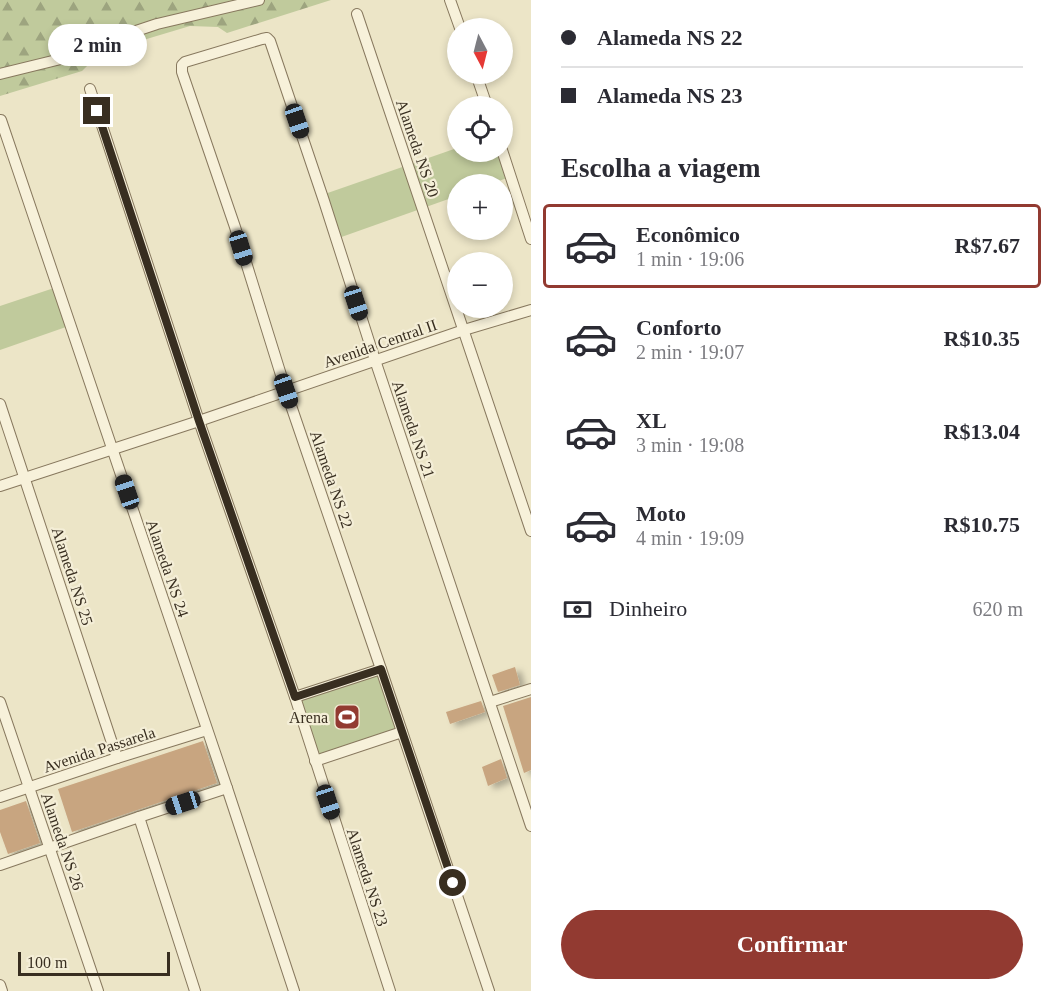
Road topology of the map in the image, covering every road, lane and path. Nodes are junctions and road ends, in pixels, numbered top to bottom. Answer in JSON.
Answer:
{"nodes":[{"id":1,"x":259,"y":0,"type":"edge"},
{"id":2,"x":450,"y":0,"type":"edge"},
{"id":3,"x":357,"y":14,"type":"dead end"},
{"id":4,"x":456,"y":18,"type":"edge"},
{"id":5,"x":270,"y":41,"type":"joint"},
{"id":6,"x":0,"y":74,"type":"edge"},
{"id":7,"x":90,"y":89,"type":"dead end"},
{"id":8,"x":1,"y":120,"type":"edge"},
{"id":9,"x":506,"y":162,"type":"edge"},
{"id":10,"x":531,"y":239,"type":"edge"},
{"id":11,"x":531,"y":310,"type":"edge"},
{"id":12,"x":464,"y":330,"type":"junction"},
{"id":13,"x":375,"y":360,"type":"junction"},
{"id":14,"x":286,"y":391,"type":"junction"},
{"id":15,"x":0,"y":404,"type":"edge"},
{"id":16,"x":199,"y":421,"type":"junction"},
{"id":17,"x":112,"y":448,"type":"junction"},
{"id":18,"x":24,"y":478,"type":"junction"},
{"id":19,"x":0,"y":486,"type":"edge"},
{"id":20,"x":531,"y":531,"type":"edge"},
{"id":21,"x":381,"y":669,"type":"junction"},
{"id":22,"x":531,"y":688,"type":"edge"},
{"id":23,"x":295,"y":697,"type":"junction"},
{"id":24,"x":0,"y":702,"type":"edge"},
{"id":25,"x":490,"y":702,"type":"junction"},
{"id":26,"x":207,"y":730,"type":"junction"},
{"id":27,"x":402,"y":732,"type":"junction"},
{"id":28,"x":117,"y":758,"type":"junction"},
{"id":29,"x":315,"y":760,"type":"junction"},
{"id":30,"x":28,"y":788,"type":"junction"},
{"id":31,"x":227,"y":788,"type":"junction"},
{"id":32,"x":0,"y":797,"type":"edge"},
{"id":33,"x":139,"y":817,"type":"junction"},
{"id":34,"x":531,"y":826,"type":"edge"},
{"id":35,"x":50,"y":847,"type":"junction"},
{"id":36,"x":0,"y":865,"type":"edge"},
{"id":37,"x":0,"y":985,"type":"edge"},
{"id":38,"x":2,"y":991,"type":"edge"},
{"id":39,"x":98,"y":991,"type":"edge"},
{"id":40,"x":195,"y":991,"type":"edge"},
{"id":41,"x":294,"y":991,"type":"edge"},
{"id":42,"x":390,"y":991,"type":"edge"},
{"id":43,"x":489,"y":991,"type":"edge"}],
"edges":[{"from":1,"to":6,"type":"street"},
{"from":2,"to":4,"type":"street"},
{"from":3,"to":12,"type":"street","name":"Alameda NS 20"},
{"from":5,"to":13,"type":"street","name":"Alameda NS 21"},
{"from":5,"to":14,"type":"street","name":"Alameda NS 22"},
{"from":7,"to":16,"type":"street","name":"Alameda NS 23"},
{"from":8,"to":17,"type":"street","name":"Alameda NS 24"},
{"from":9,"to":10,"type":"street"},
{"from":11,"to":12,"type":"street","name":"Avenida Central II"},
{"from":12,"to":13,"type":"street","name":"Avenida Central II"},
{"from":12,"to":20,"type":"street","name":"Alameda NS 20"},
{"from":13,"to":14,"type":"street","name":"Avenida Central II"},
{"from":13,"to":25,"type":"street","name":"Alameda NS 21"},
{"from":14,"to":16,"type":"street","name":"Avenida Central II"},
{"from":14,"to":21,"type":"street","name":"Alameda NS 22"},
{"from":15,"to":18,"type":"street","name":"Alameda NS 25"},
{"from":16,"to":17,"type":"street","name":"Avenida Central II"},
{"from":16,"to":23,"type":"street","name":"Alameda NS 23"},
{"from":17,"to":18,"type":"street","name":"Avenida Central II"},
{"from":17,"to":26,"type":"street","name":"Alameda NS 24"},
{"from":18,"to":19,"type":"street","name":"Avenida Central II"},
{"from":18,"to":28,"type":"street","name":"Alameda NS 25"},
{"from":21,"to":23,"type":"street"},
{"from":21,"to":27,"type":"street","name":"Alameda NS 22"},
{"from":22,"to":25,"type":"street"},
{"from":23,"to":29,"type":"street","name":"Alameda NS 23"},
{"from":24,"to":30,"type":"street","name":"Alameda NS 26"},
{"from":25,"to":34,"type":"street","name":"Alameda NS 21"},
{"from":26,"to":28,"type":"street","name":"Avenida Passarela"},
{"from":26,"to":31,"type":"street","name":"Alameda NS 24"},
{"from":27,"to":29,"type":"street"},
{"from":27,"to":43,"type":"street","name":"Alameda NS 22"},
{"from":28,"to":30,"type":"street","name":"Avenida Passarela"},
{"from":29,"to":42,"type":"street","name":"Alameda NS 23"},
{"from":30,"to":32,"type":"street","name":"Avenida Passarela"},
{"from":30,"to":35,"type":"street","name":"Alameda NS 26"},
{"from":31,"to":33,"type":"street"},
{"from":31,"to":41,"type":"street","name":"Alameda NS 24"},
{"from":33,"to":35,"type":"street"},
{"from":33,"to":40,"type":"street"},
{"from":35,"to":36,"type":"street"},
{"from":35,"to":39,"type":"street","name":"Alameda NS 26"},
{"from":37,"to":38,"type":"street"}]}
